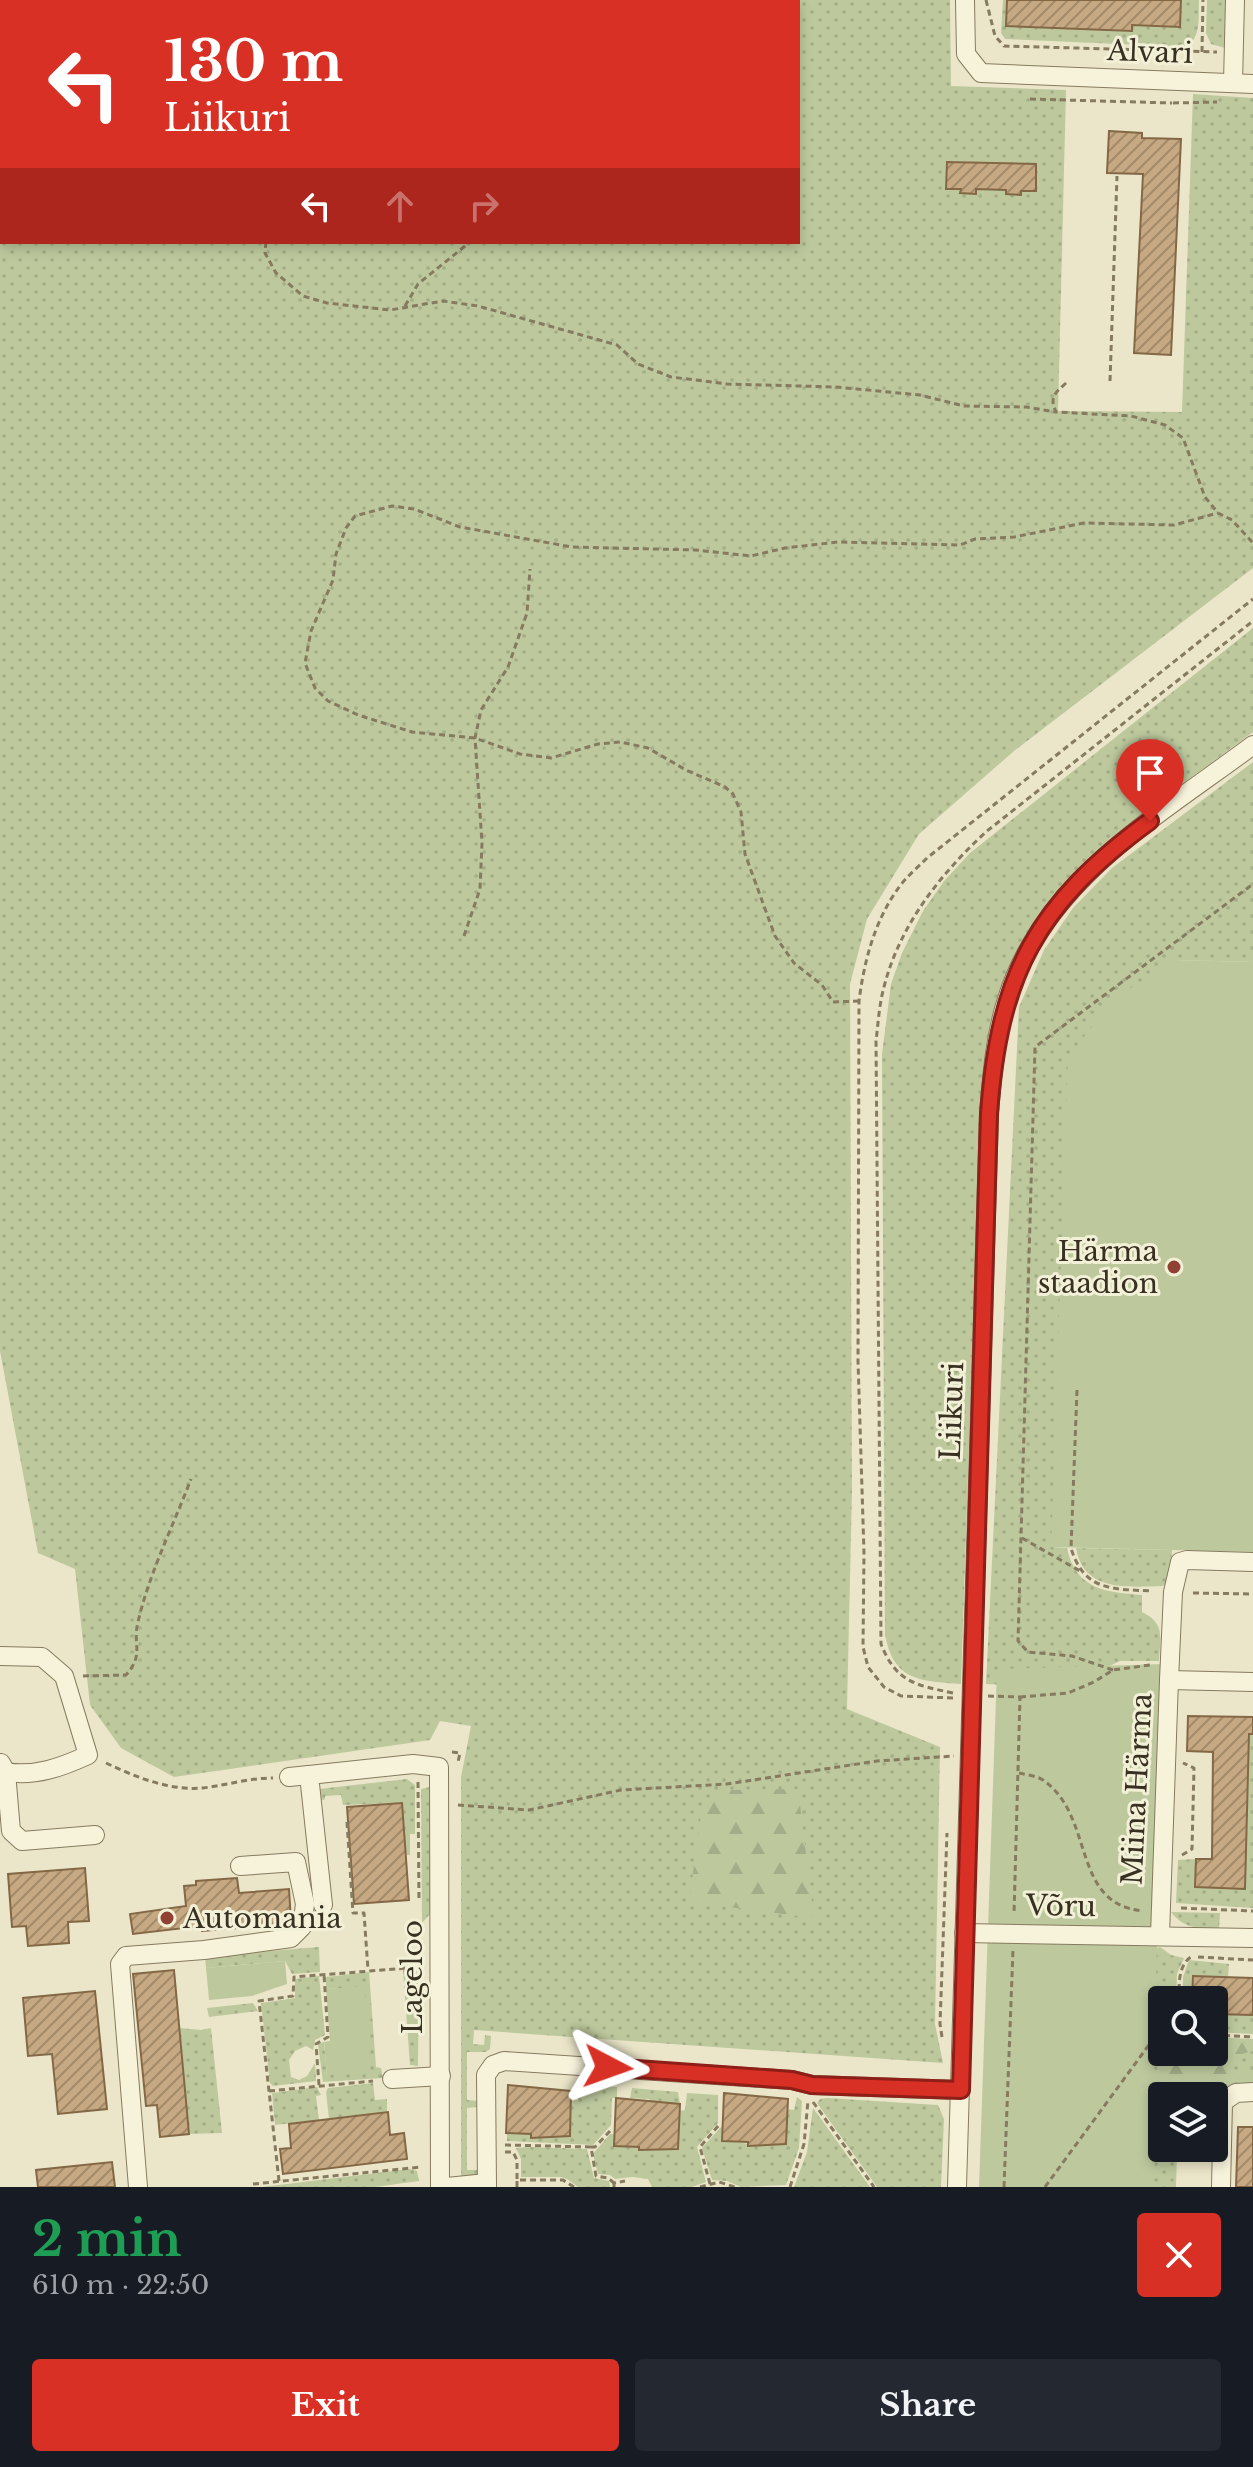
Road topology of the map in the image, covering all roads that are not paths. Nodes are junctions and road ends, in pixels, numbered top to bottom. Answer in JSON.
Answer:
{"nodes":[{"id":1,"x":965,"y":0,"type":"edge"},
{"id":2,"x":1235,"y":0,"type":"edge"},
{"id":3,"x":1233,"y":83,"type":"junction"},
{"id":4,"x":1253,"y":84,"type":"edge"},
{"id":5,"x":1253,"y":745,"type":"edge"},
{"id":6,"x":1253,"y":1562,"type":"edge"},
{"id":7,"x":0,"y":1656,"type":"edge"},
{"id":8,"x":1168,"y":1672,"type":"junction"},
{"id":9,"x":1253,"y":1682,"type":"edge"},
{"id":10,"x":3,"y":1767,"type":"edge"},
{"id":11,"x":309,"y":1775,"type":"junction"},
{"id":12,"x":289,"y":1777,"type":"road end"},
{"id":13,"x":95,"y":1835,"type":"dead end"},
{"id":14,"x":240,"y":1866,"type":"dead end"},
{"id":15,"x":323,"y":1905,"type":"dead end"},
{"id":16,"x":964,"y":1933,"type":"junction"},
{"id":17,"x":1160,"y":1935,"type":"junction"},
{"id":18,"x":1253,"y":1938,"type":"edge"},
{"id":19,"x":441,"y":2076,"type":"junction"},
{"id":20,"x":392,"y":2079,"type":"road end"},
{"id":21,"x":961,"y":2090,"type":"junction"},
{"id":22,"x":1253,"y":2092,"type":"edge"},
{"id":23,"x":487,"y":2185,"type":"edge"},
{"id":24,"x":138,"y":2187,"type":"edge"},
{"id":25,"x":440,"y":2187,"type":"edge"},
{"id":26,"x":447,"y":2187,"type":"edge"},
{"id":27,"x":957,"y":2187,"type":"edge"},
{"id":28,"x":1221,"y":2187,"type":"edge"}],
"edges":[{"from":1,"to":3,"type":"street","name":"Alvari"},
{"from":2,"to":3,"type":"street","name":"Alvari"},
{"from":3,"to":4,"type":"street"},
{"from":5,"to":16,"type":"street","name":"Liikuri"},
{"from":6,"to":8,"type":"street"},
{"from":7,"to":10,"type":"street"},
{"from":8,"to":9,"type":"street","name":"Miina Härma"},
{"from":8,"to":17,"type":"street","name":"Miina Härma"},
{"from":10,"to":13,"type":"street"},
{"from":11,"to":12,"type":"street"},
{"from":11,"to":15,"type":"street"},
{"from":11,"to":19,"type":"street","name":"Lageloo"},
{"from":14,"to":24,"type":"street"},
{"from":16,"to":17,"type":"street","name":"Võru"},
{"from":16,"to":21,"type":"street","name":"Liikuri"},
{"from":17,"to":18,"type":"street","name":"Võru"},
{"from":19,"to":20,"type":"street"},
{"from":19,"to":25,"type":"street","name":"Lageloo"},
{"from":21,"to":23,"type":"street"},
{"from":21,"to":27,"type":"street","name":"Liikuri"},
{"from":22,"to":28,"type":"street"},
{"from":23,"to":26,"type":"street"}]}
